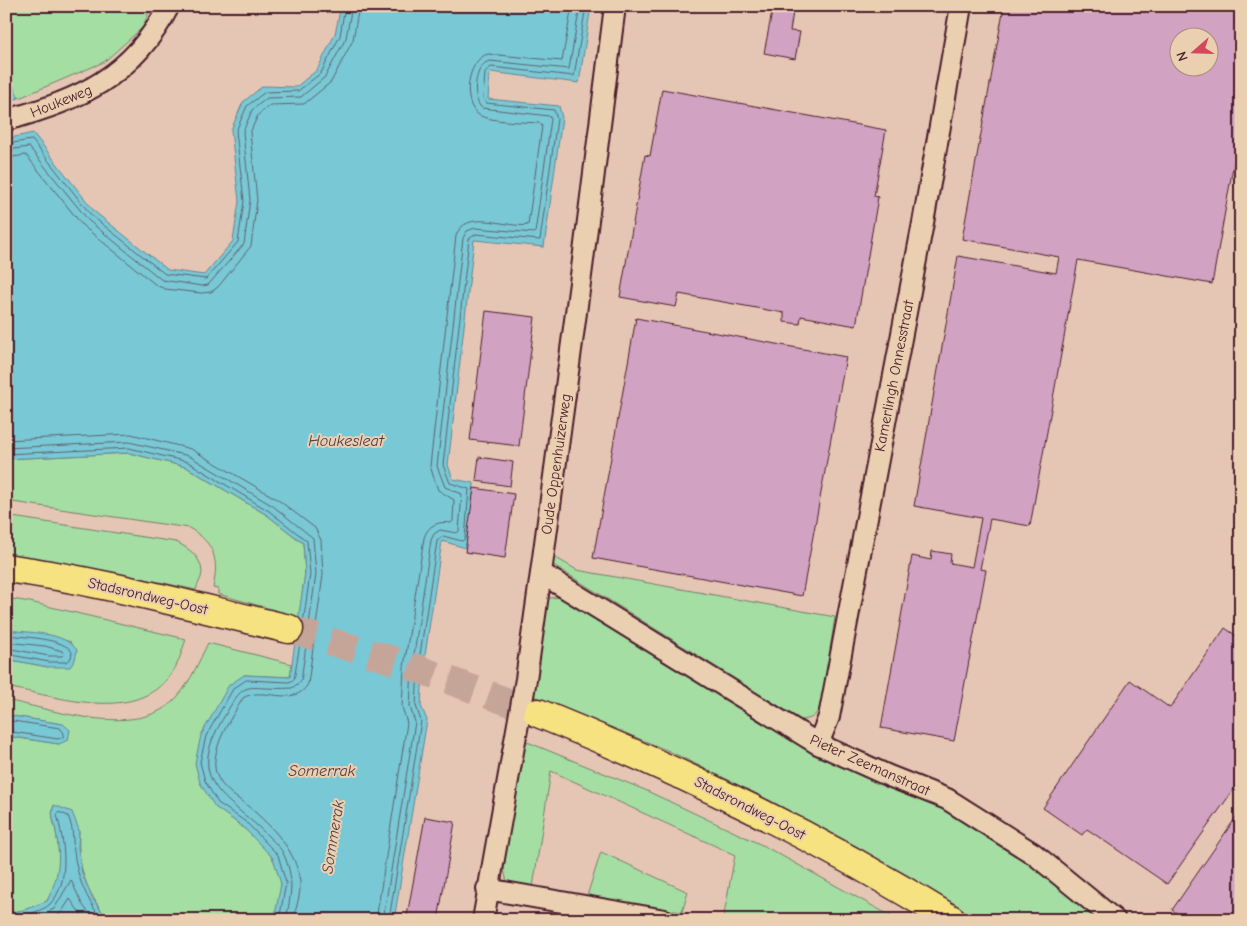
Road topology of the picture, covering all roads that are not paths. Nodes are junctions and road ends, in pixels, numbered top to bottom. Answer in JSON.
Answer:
{"nodes":[{"id":1,"x":168,"y":6,"type":"edge"},
{"id":2,"x":614,"y":6,"type":"edge"},
{"id":3,"x":961,"y":6,"type":"edge"},
{"id":4,"x":6,"y":120,"type":"edge"},
{"id":5,"x":6,"y":568,"type":"edge"},
{"id":6,"x":541,"y":573,"type":"junction"},
{"id":7,"x":289,"y":629,"type":"tunnel mouth"},
{"id":8,"x":538,"y":713,"type":"tunnel mouth"},
{"id":9,"x":818,"y":744,"type":"junction"},
{"id":10,"x":487,"y":889,"type":"junction"},
{"id":11,"x":483,"y":920,"type":"edge"},
{"id":12,"x":665,"y":920,"type":"edge"},
{"id":13,"x":952,"y":920,"type":"edge"},
{"id":14,"x":1115,"y":920,"type":"edge"}],
"edges":[{"from":1,"to":4,"type":"street","name":"Houkeweg"},
{"from":2,"to":6,"type":"street","name":"Oude Oppenhuizerweg"},
{"from":3,"to":9,"type":"street","name":"Kamerlingh Onnesstraat"},
{"from":5,"to":7,"type":"main road","name":"Stadsrondweg-Oost"},
{"from":6,"to":9,"type":"street","name":"Pieter Zeemanstraat"},
{"from":6,"to":10,"type":"street","name":"Oude Oppenhuizerweg"},
{"from":8,"to":13,"type":"main road","name":"Stadsrondweg-Oost"},
{"from":9,"to":14,"type":"street","name":"Pieter Zeemanstraat"},
{"from":10,"to":11,"type":"street","name":"Oude Oppenhuizerweg"},
{"from":10,"to":12,"type":"street"}]}
